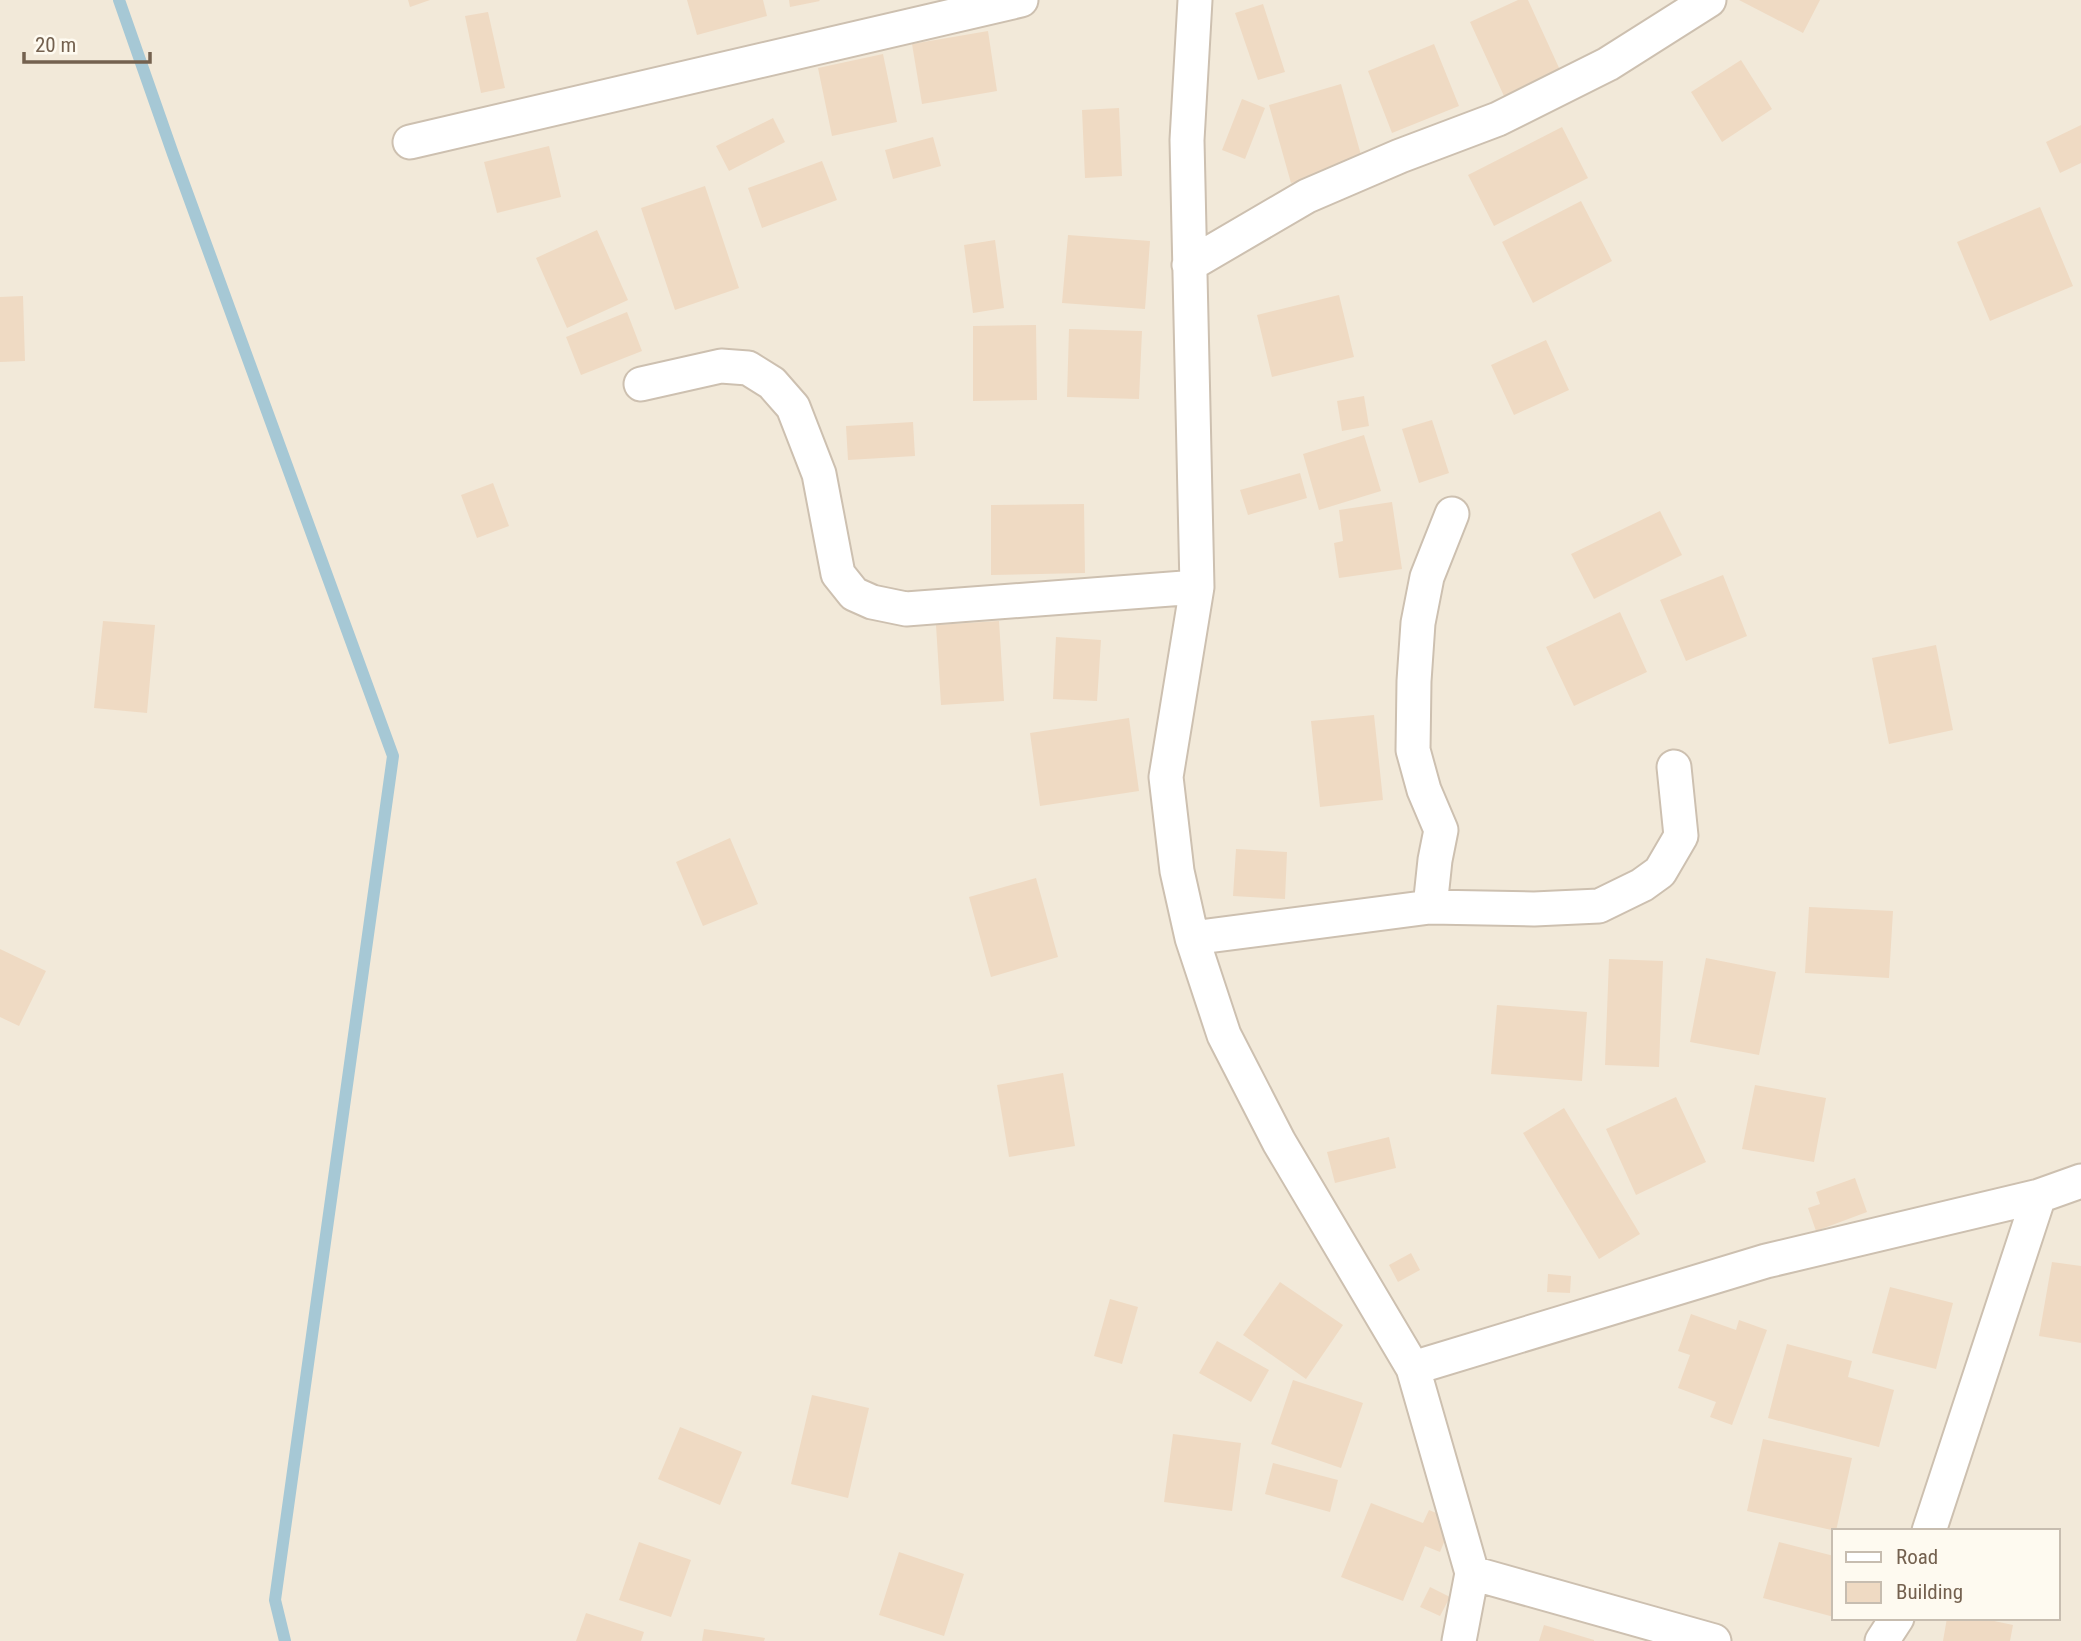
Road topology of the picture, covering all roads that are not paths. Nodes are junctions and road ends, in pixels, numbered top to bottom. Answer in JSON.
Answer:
{"nodes":[{"id":1,"x":1021,"y":0,"type":"edge"},
{"id":2,"x":1195,"y":0,"type":"edge"},
{"id":3,"x":1709,"y":0,"type":"edge"},
{"id":4,"x":410,"y":142,"type":"dead end"},
{"id":5,"x":1189,"y":265,"type":"junction"},
{"id":6,"x":641,"y":384,"type":"dead end"},
{"id":7,"x":1452,"y":514,"type":"dead end"},
{"id":8,"x":1197,"y":587,"type":"junction"},
{"id":9,"x":1674,"y":767,"type":"dead end"},
{"id":10,"x":1430,"y":907,"type":"junction"},
{"id":11,"x":1192,"y":938,"type":"junction"},
{"id":12,"x":2081,"y":1181,"type":"edge"},
{"id":13,"x":2039,"y":1196,"type":"junction"},
{"id":14,"x":1413,"y":1368,"type":"junction"},
{"id":15,"x":1930,"y":1529,"type":"edge"},
{"id":16,"x":1472,"y":1573,"type":"junction"},
{"id":17,"x":1896,"y":1620,"type":"edge"},
{"id":18,"x":1459,"y":1641,"type":"edge"},
{"id":19,"x":1714,"y":1641,"type":"edge"},
{"id":20,"x":1882,"y":1641,"type":"edge"}],
"edges":[{"from":1,"to":4,"type":"street"},
{"from":2,"to":5,"type":"street"},
{"from":3,"to":5,"type":"street"},
{"from":5,"to":8,"type":"street"},
{"from":6,"to":8,"type":"street"},
{"from":7,"to":10,"type":"street"},
{"from":8,"to":11,"type":"street"},
{"from":9,"to":10,"type":"street"},
{"from":10,"to":11,"type":"street"},
{"from":11,"to":14,"type":"street"},
{"from":12,"to":13,"type":"street"},
{"from":13,"to":14,"type":"street"},
{"from":13,"to":15,"type":"street"},
{"from":14,"to":16,"type":"street"},
{"from":16,"to":18,"type":"street"},
{"from":16,"to":19,"type":"street"},
{"from":17,"to":20,"type":"street"}]}
